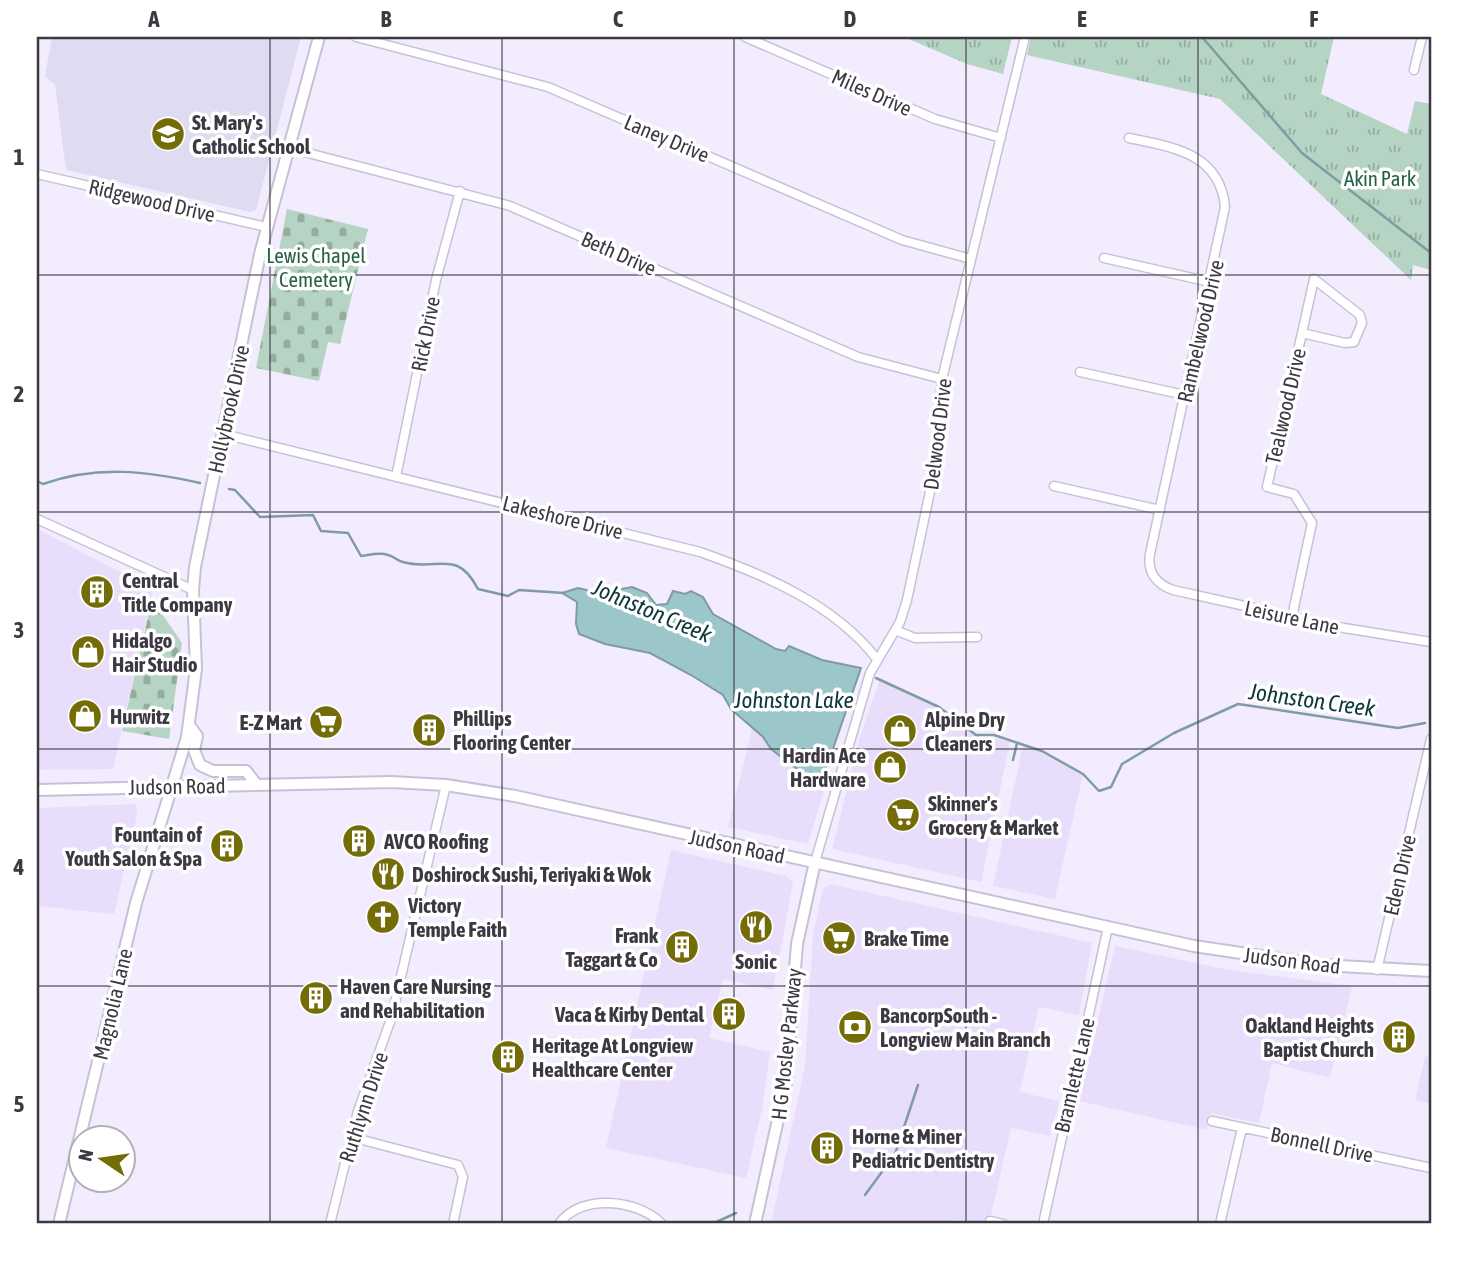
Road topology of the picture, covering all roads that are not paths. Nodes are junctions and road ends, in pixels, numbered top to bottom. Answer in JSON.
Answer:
{"nodes":[{"id":1,"x":319,"y":37,"type":"edge"},
{"id":2,"x":356,"y":37,"type":"edge"},
{"id":3,"x":746,"y":37,"type":"edge"},
{"id":4,"x":1025,"y":37,"type":"edge"},
{"id":5,"x":1422,"y":37,"type":"edge"},
{"id":6,"x":1414,"y":70,"type":"dead end"},
{"id":7,"x":1000,"y":138,"type":"junction"},
{"id":8,"x":1129,"y":138,"type":"dead end"},
{"id":9,"x":289,"y":148,"type":"junction"},
{"id":10,"x":37,"y":174,"type":"edge"},
{"id":11,"x":460,"y":191,"type":"junction"},
{"id":12,"x":266,"y":228,"type":"junction"},
{"id":13,"x":1104,"y":258,"type":"dead end"},
{"id":14,"x":971,"y":259,"type":"junction"},
{"id":15,"x":1210,"y":282,"type":"junction"},
{"id":16,"x":1302,"y":333,"type":"junction"},
{"id":17,"x":1080,"y":372,"type":"dead end"},
{"id":18,"x":942,"y":379,"type":"junction"},
{"id":19,"x":1185,"y":396,"type":"junction"},
{"id":20,"x":223,"y":434,"type":"junction"},
{"id":21,"x":396,"y":477,"type":"junction"},
{"id":22,"x":1054,"y":486,"type":"dead end"},
{"id":23,"x":1160,"y":510,"type":"junction"},
{"id":24,"x":37,"y":519,"type":"edge"},
{"id":25,"x":1157,"y":580,"type":"joint"},
{"id":26,"x":193,"y":590,"type":"junction"},
{"id":27,"x":1292,"y":617,"type":"junction"},
{"id":28,"x":895,"y":630,"type":"junction"},
{"id":29,"x":977,"y":637,"type":"dead end"},
{"id":30,"x":1431,"y":642,"type":"edge"},
{"id":31,"x":876,"y":658,"type":"junction"},
{"id":32,"x":190,"y":725,"type":"junction"},
{"id":33,"x":1431,"y":739,"type":"edge"},
{"id":34,"x":256,"y":784,"type":"junction"},
{"id":35,"x":446,"y":785,"type":"junction"},
{"id":36,"x":174,"y":786,"type":"junction"},
{"id":37,"x":37,"y":790,"type":"edge"},
{"id":38,"x":815,"y":862,"type":"junction"},
{"id":39,"x":1108,"y":927,"type":"junction"},
{"id":40,"x":1377,"y":970,"type":"junction"},
{"id":41,"x":1431,"y":971,"type":"edge"},
{"id":42,"x":1212,"y":1121,"type":"dead end"},
{"id":43,"x":1242,"y":1128,"type":"junction"},
{"id":44,"x":351,"y":1137,"type":"junction"},
{"id":45,"x":1431,"y":1168,"type":"edge"},
{"id":46,"x":990,"y":1221,"type":"dead end"},
{"id":47,"x":59,"y":1224,"type":"edge"},
{"id":48,"x":330,"y":1224,"type":"edge"},
{"id":49,"x":453,"y":1224,"type":"edge"},
{"id":50,"x":559,"y":1224,"type":"edge"},
{"id":51,"x":662,"y":1224,"type":"edge"},
{"id":52,"x":755,"y":1224,"type":"edge"},
{"id":53,"x":1003,"y":1224,"type":"edge"},
{"id":54,"x":1043,"y":1224,"type":"edge"},
{"id":55,"x":1220,"y":1224,"type":"edge"}],
"edges":[{"from":1,"to":9,"type":"main road","name":"Hollybrook Drive"},
{"from":2,"to":14,"type":"street","name":"Laney Drive"},
{"from":3,"to":7,"type":"street","name":"Miles Drive"},
{"from":4,"to":7,"type":"street","name":"Delwood Drive"},
{"from":5,"to":6,"type":"street"},
{"from":7,"to":14,"type":"street","name":"Delwood Drive"},
{"from":8,"to":15,"type":"street","name":"Rambelwood Drive"},
{"from":9,"to":11,"type":"street","name":"Beth Drive"},
{"from":9,"to":12,"type":"main road","name":"Hollybrook Drive"},
{"from":10,"to":12,"type":"street","name":"Ridgewood Drive"},
{"from":11,"to":18,"type":"street","name":"Beth Drive"},
{"from":11,"to":21,"type":"street","name":"Rick Drive"},
{"from":12,"to":20,"type":"main road","name":"Hollybrook Drive"},
{"from":13,"to":15,"type":"street"},
{"from":14,"to":18,"type":"street","name":"Delwood Drive"},
{"from":15,"to":19,"type":"street","name":"Rambelwood Drive"},
{"from":16,"to":16,"type":"street","name":"Tealwood Drive"},
{"from":16,"to":27,"type":"street","name":"Tealwood Drive"},
{"from":17,"to":19,"type":"street"},
{"from":18,"to":28,"type":"street","name":"Delwood Drive"},
{"from":19,"to":23,"type":"street","name":"Rambelwood Drive"},
{"from":20,"to":21,"type":"street","name":"Lakeshore Drive"},
{"from":20,"to":26,"type":"main road","name":"Hollybrook Drive"},
{"from":21,"to":31,"type":"street","name":"Lakeshore Drive"},
{"from":22,"to":23,"type":"street"},
{"from":23,"to":25,"type":"street","name":"Rambelwood Drive"},
{"from":24,"to":26,"type":"street"},
{"from":25,"to":27,"type":"street","name":"Leisure Lane"},
{"from":26,"to":32,"type":"main road","name":"Hollybrook Drive"},
{"from":27,"to":30,"type":"street","name":"Leisure Lane"},
{"from":28,"to":29,"type":"street"},
{"from":28,"to":31,"type":"street","name":"Delwood Drive"},
{"from":31,"to":38,"type":"street","name":"Delwood Drive"},
{"from":32,"to":34,"type":"main road"},
{"from":32,"to":36,"type":"main road","name":"Hollybrook Drive"},
{"from":33,"to":40,"type":"street","name":"Eden Drive"},
{"from":34,"to":35,"type":"main road","name":"Judson Road"},
{"from":34,"to":36,"type":"main road","name":"Judson Road"},
{"from":35,"to":38,"type":"main road","name":"Judson Road"},
{"from":35,"to":44,"type":"street","name":"Ruthlynn Drive"},
{"from":36,"to":37,"type":"main road","name":"Judson Road"},
{"from":36,"to":47,"type":"main road","name":"Magnolia Lane"},
{"from":38,"to":39,"type":"main road","name":"Judson Road"},
{"from":38,"to":52,"type":"main road","name":"H G Mosley Parkway"},
{"from":39,"to":40,"type":"main road","name":"Judson Road"},
{"from":39,"to":54,"type":"street","name":"Bramlette Lane"},
{"from":40,"to":41,"type":"main road","name":"Judson Road"},
{"from":42,"to":43,"type":"street","name":"Bonnell Drive"},
{"from":43,"to":45,"type":"street","name":"Bonnell Drive"},
{"from":43,"to":55,"type":"street"},
{"from":44,"to":48,"type":"street","name":"Ruthlynn Drive"},
{"from":44,"to":49,"type":"street"},
{"from":46,"to":53,"type":"street"},
{"from":50,"to":51,"type":"street"}]}
